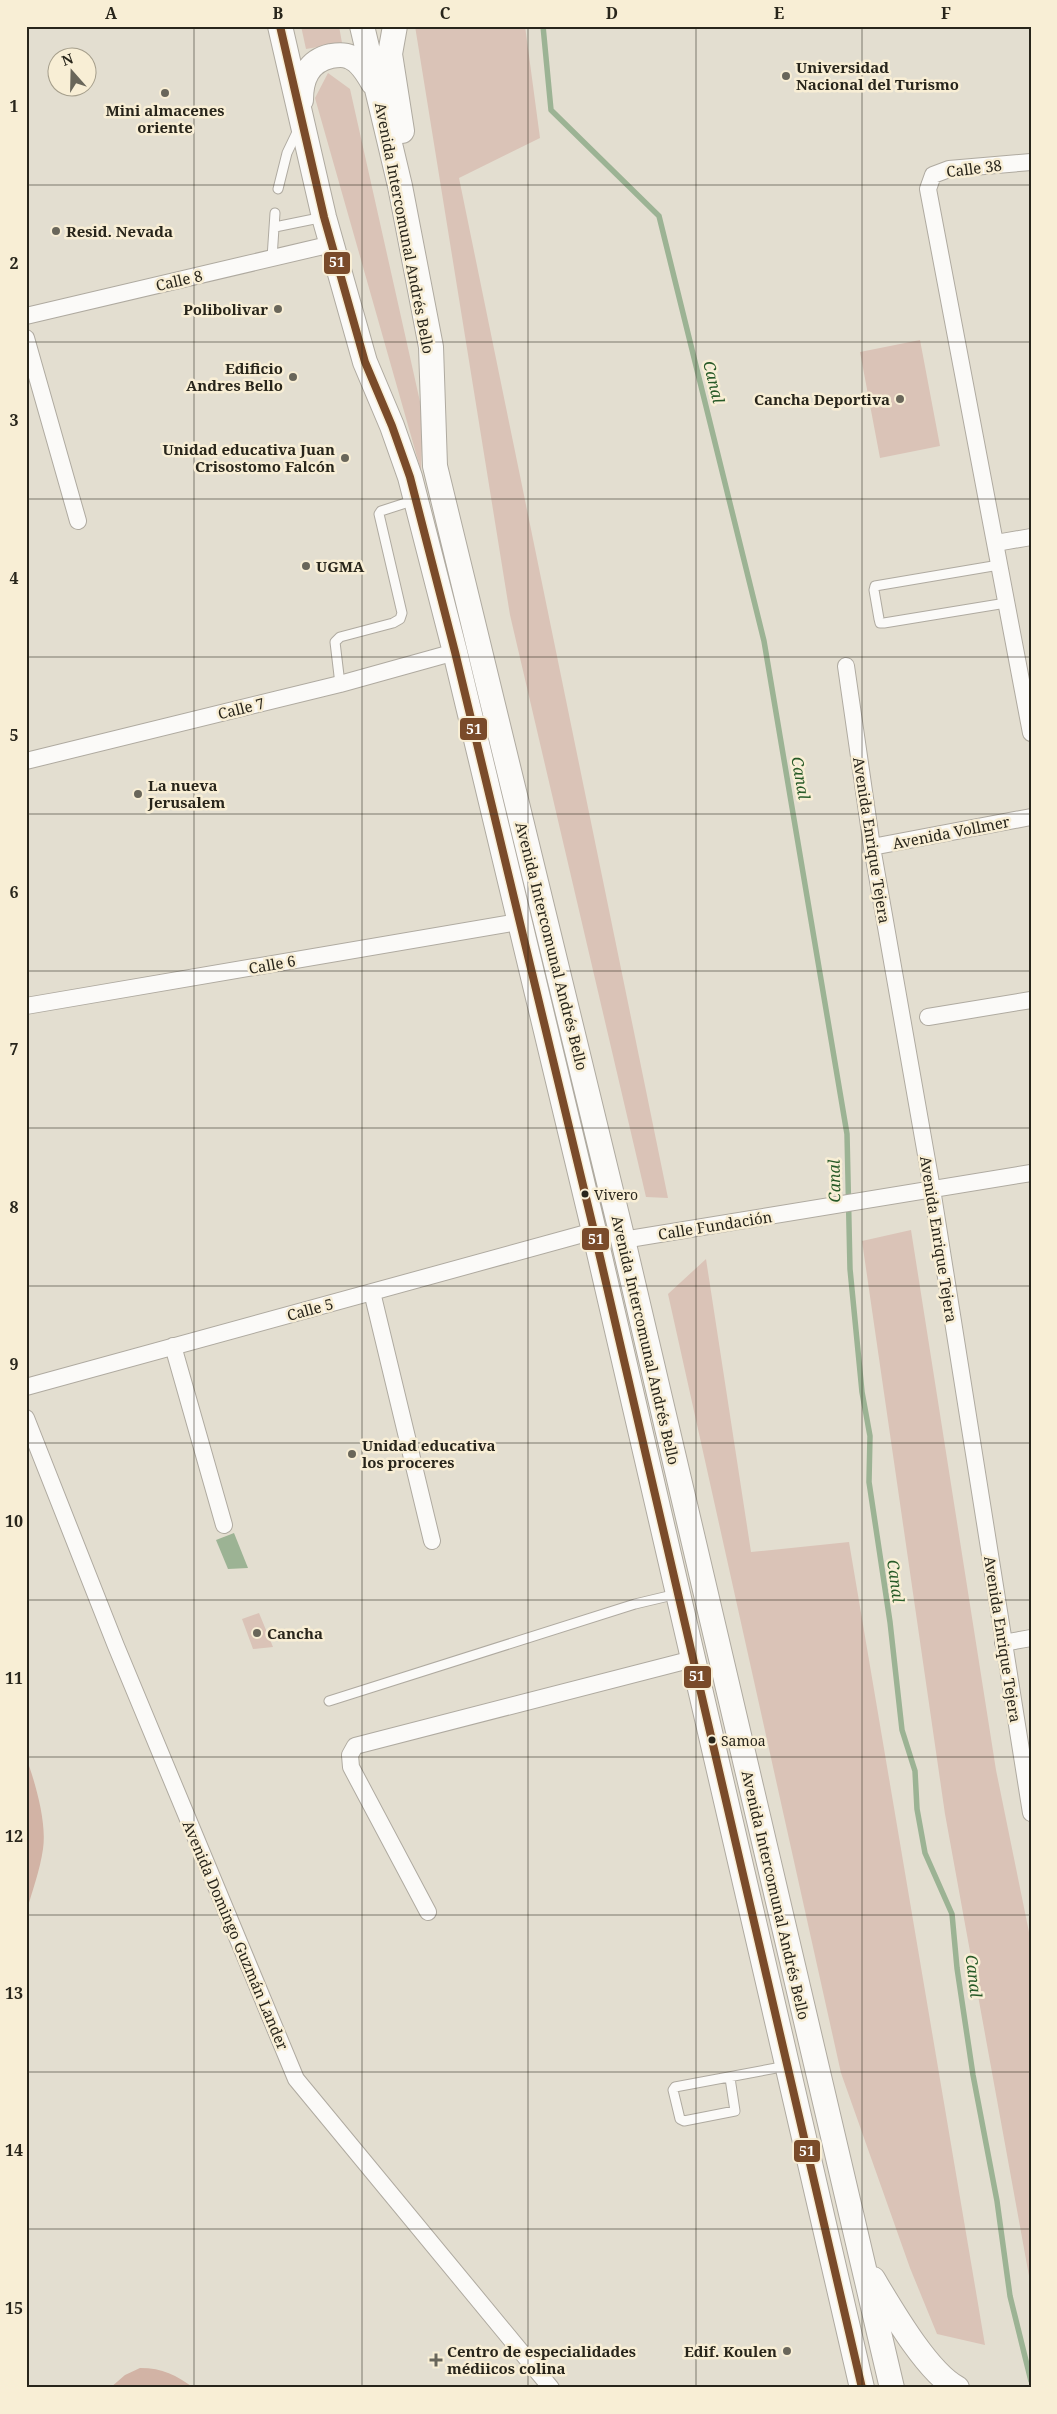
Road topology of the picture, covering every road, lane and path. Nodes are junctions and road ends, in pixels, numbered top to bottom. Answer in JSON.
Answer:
{"nodes":[{"id":1,"x":280,"y":26,"type":"edge"},
{"id":2,"x":362,"y":26,"type":"edge"},
{"id":3,"x":395,"y":26,"type":"edge"},
{"id":4,"x":378,"y":93,"type":"junction"},
{"id":5,"x":301,"y":116,"type":"junction"},
{"id":6,"x":1031,"y":162,"type":"edge"},
{"id":7,"x":400,"y":186,"type":"junction"},
{"id":8,"x":278,"y":189,"type":"dead end"},
{"id":9,"x":275,"y":213,"type":"dead end"},
{"id":10,"x":324,"y":217,"type":"junction"},
{"id":11,"x":275,"y":227,"type":"junction"},
{"id":12,"x":332,"y":244,"type":"junction"},
{"id":13,"x":272,"y":258,"type":"junction"},
{"id":14,"x":26,"y":316,"type":"edge"},
{"id":15,"x":26,"y":338,"type":"edge"},
{"id":16,"x":416,"y":500,"type":"junction"},
{"id":17,"x":78,"y":522,"type":"dead end"},
{"id":18,"x":1031,"y":537,"type":"edge"},
{"id":19,"x":996,"y":543,"type":"junction"},
{"id":20,"x":999,"y":565,"type":"junction"},
{"id":21,"x":1006,"y":603,"type":"junction"},
{"id":22,"x":454,"y":652,"type":"junction"},
{"id":23,"x":846,"y":666,"type":"dead end"},
{"id":24,"x":340,"y":684,"type":"junction"},
{"id":25,"x":1031,"y":733,"type":"edge"},
{"id":26,"x":26,"y":761,"type":"edge"},
{"id":27,"x":1031,"y":817,"type":"edge"},
{"id":28,"x":872,"y":847,"type":"junction"},
{"id":29,"x":518,"y":922,"type":"junction"},
{"id":30,"x":1031,"y":1000,"type":"edge"},
{"id":31,"x":26,"y":1006,"type":"edge"},
{"id":32,"x":928,"y":1018,"type":"dead end"},
{"id":33,"x":1031,"y":1172,"type":"edge"},
{"id":34,"x":932,"y":1189,"type":"junction"},
{"id":35,"x":594,"y":1231,"type":"junction"},
{"id":36,"x":623,"y":1240,"type":"junction"},
{"id":37,"x":372,"y":1292,"type":"junction"},
{"id":38,"x":173,"y":1346,"type":"junction"},
{"id":39,"x":26,"y":1387,"type":"edge"},
{"id":40,"x":26,"y":1418,"type":"edge"},
{"id":41,"x":224,"y":1525,"type":"dead end"},
{"id":42,"x":432,"y":1541,"type":"dead end"},
{"id":43,"x":677,"y":1594,"type":"junction"},
{"id":44,"x":1031,"y":1638,"type":"edge"},
{"id":45,"x":1004,"y":1643,"type":"junction"},
{"id":46,"x":693,"y":1658,"type":"junction"},
{"id":47,"x":330,"y":1701,"type":"dead end"},
{"id":48,"x":1031,"y":1813,"type":"edge"},
{"id":49,"x":428,"y":1912,"type":"dead end"},
{"id":50,"x":788,"y":2066,"type":"junction"},
{"id":51,"x":730,"y":2078,"type":"junction"},
{"id":52,"x":862,"y":2259,"type":"junction"},
{"id":53,"x":551,"y":2388,"type":"edge"},
{"id":54,"x":862,"y":2388,"type":"edge"},
{"id":55,"x":892,"y":2388,"type":"edge"},
{"id":56,"x":956,"y":2388,"type":"edge"}],
"edges":[{"from":1,"to":5,"type":"main road","name":"Avenida Intercomunal Andrés Bello"},
{"from":2,"to":4,"type":"main road","name":"Avenida Intercomunal Andrés Bello"},
{"from":3,"to":7,"type":"main road"},
{"from":4,"to":5,"type":"main road"},
{"from":4,"to":7,"type":"main road","name":"Avenida Intercomunal Andrés Bello"},
{"from":5,"to":8,"type":"lane"},
{"from":5,"to":10,"type":"main road","name":"Avenida Intercomunal Andrés Bello"},
{"from":6,"to":19,"type":"street","name":"Calle 38"},
{"from":7,"to":36,"type":"main road","name":"Avenida Intercomunal Andrés Bello"},
{"from":9,"to":11,"type":"lane"},
{"from":10,"to":11,"type":"lane"},
{"from":10,"to":12,"type":"main road","name":"Avenida Intercomunal Andrés Bello"},
{"from":11,"to":13,"type":"lane"},
{"from":12,"to":13,"type":"street","name":"Calle 8"},
{"from":12,"to":16,"type":"main road","name":"Avenida Intercomunal Andrés Bello"},
{"from":13,"to":14,"type":"street","name":"Calle 8"},
{"from":15,"to":17,"type":"street"},
{"from":16,"to":22,"type":"main road","name":"Avenida Intercomunal Andrés Bello"},
{"from":16,"to":24,"type":"lane"},
{"from":18,"to":19,"type":"street"},
{"from":19,"to":20,"type":"street"},
{"from":20,"to":21,"type":"street"},
{"from":20,"to":21,"type":"lane"},
{"from":21,"to":25,"type":"street"},
{"from":22,"to":24,"type":"street","name":"Calle 7"},
{"from":22,"to":29,"type":"main road","name":"Avenida Intercomunal Andrés Bello"},
{"from":23,"to":28,"type":"street","name":"Avenida Enrique Tejera"},
{"from":24,"to":26,"type":"street","name":"Calle 7"},
{"from":27,"to":28,"type":"street","name":"Avenida Vollmer"},
{"from":28,"to":34,"type":"street","name":"Avenida Enrique Tejera"},
{"from":29,"to":31,"type":"street","name":"Calle 6"},
{"from":29,"to":35,"type":"main road","name":"Avenida Intercomunal Andrés Bello"},
{"from":30,"to":32,"type":"street"},
{"from":33,"to":34,"type":"street"},
{"from":34,"to":36,"type":"street","name":"Calle Fundación"},
{"from":34,"to":45,"type":"street","name":"Avenida Enrique Tejera"},
{"from":35,"to":37,"type":"street","name":"Calle 5"},
{"from":35,"to":43,"type":"main road","name":"Avenida Intercomunal Andrés Bello"},
{"from":36,"to":52,"type":"main road","name":"Avenida Intercomunal Andrés Bello"},
{"from":37,"to":38,"type":"street","name":"Calle 5"},
{"from":37,"to":42,"type":"street"},
{"from":38,"to":39,"type":"street","name":"Calle 5"},
{"from":38,"to":41,"type":"street"},
{"from":40,"to":53,"type":"street","name":"Avenida Domingo Guzmán Lander"},
{"from":43,"to":46,"type":"main road","name":"Avenida Intercomunal Andrés Bello"},
{"from":43,"to":47,"type":"lane"},
{"from":44,"to":45,"type":"street"},
{"from":45,"to":48,"type":"street","name":"Avenida Enrique Tejera"},
{"from":46,"to":49,"type":"street"},
{"from":46,"to":50,"type":"main road","name":"Avenida Intercomunal Andrés Bello"},
{"from":50,"to":51,"type":"lane"},
{"from":50,"to":54,"type":"main road","name":"Avenida Intercomunal Andrés Bello"},
{"from":51,"to":51,"type":"lane"},
{"from":52,"to":55,"type":"main road","name":"Avenida Intercomunal Andrés Bello"},
{"from":52,"to":56,"type":"main road"}]}
